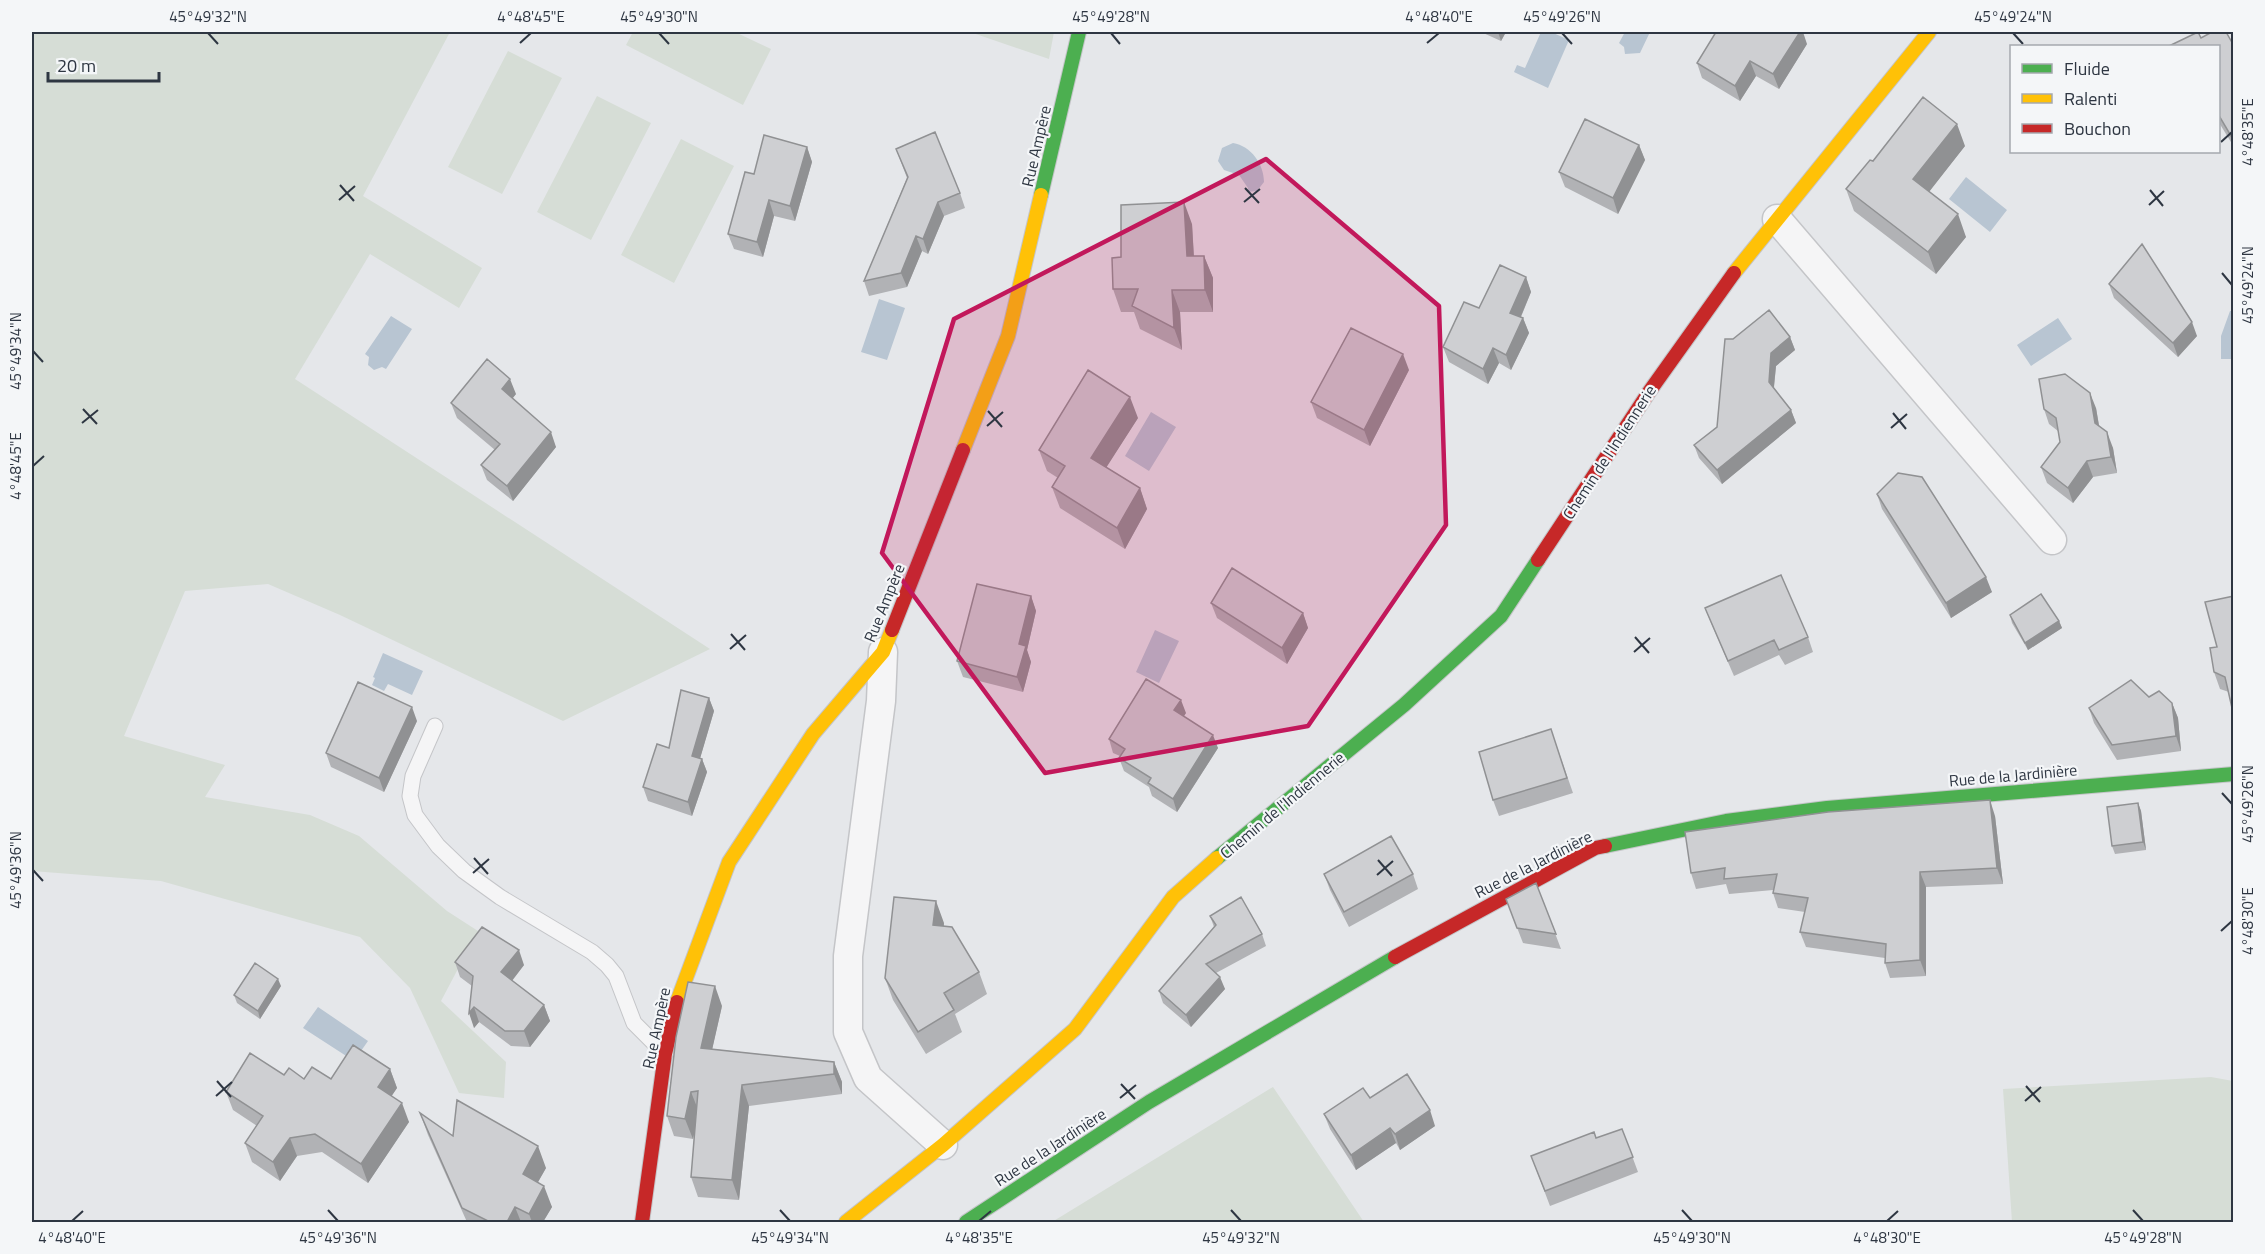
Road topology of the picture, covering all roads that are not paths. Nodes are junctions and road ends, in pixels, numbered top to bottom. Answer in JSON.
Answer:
{"nodes":[{"id":1,"x":1079,"y":32,"type":"edge"},
{"id":2,"x":1920,"y":35,"type":"edge"},
{"id":3,"x":1777,"y":219,"type":"junction"},
{"id":4,"x":2052,"y":540,"type":"dead end"},
{"id":5,"x":883,"y":652,"type":"junction"},
{"id":6,"x":435,"y":726,"type":"dead end"},
{"id":7,"x":2234,"y":774,"type":"edge"},
{"id":8,"x":666,"y":1054,"type":"junction"},
{"id":9,"x":943,"y":1145,"type":"junction"},
{"id":10,"x":642,"y":1222,"type":"edge"},
{"id":11,"x":846,"y":1222,"type":"edge"},
{"id":12,"x":966,"y":1222,"type":"edge"}],
"edges":[{"from":1,"to":5,"type":"street","name":"Rue Ampère"},
{"from":2,"to":3,"type":"street","name":"Chemin de l'Indiennerie"},
{"from":3,"to":4,"type":"street"},
{"from":3,"to":9,"type":"street","name":"Chemin de l'Indiennerie"},
{"from":5,"to":8,"type":"street","name":"Rue Ampère"},
{"from":5,"to":9,"type":"street"},
{"from":6,"to":8,"type":"lane"},
{"from":7,"to":12,"type":"street","name":"Rue de la Jardinière"},
{"from":8,"to":10,"type":"street","name":"Rue Ampère"},
{"from":9,"to":11,"type":"street","name":"Chemin de l'Indiennerie"}]}
